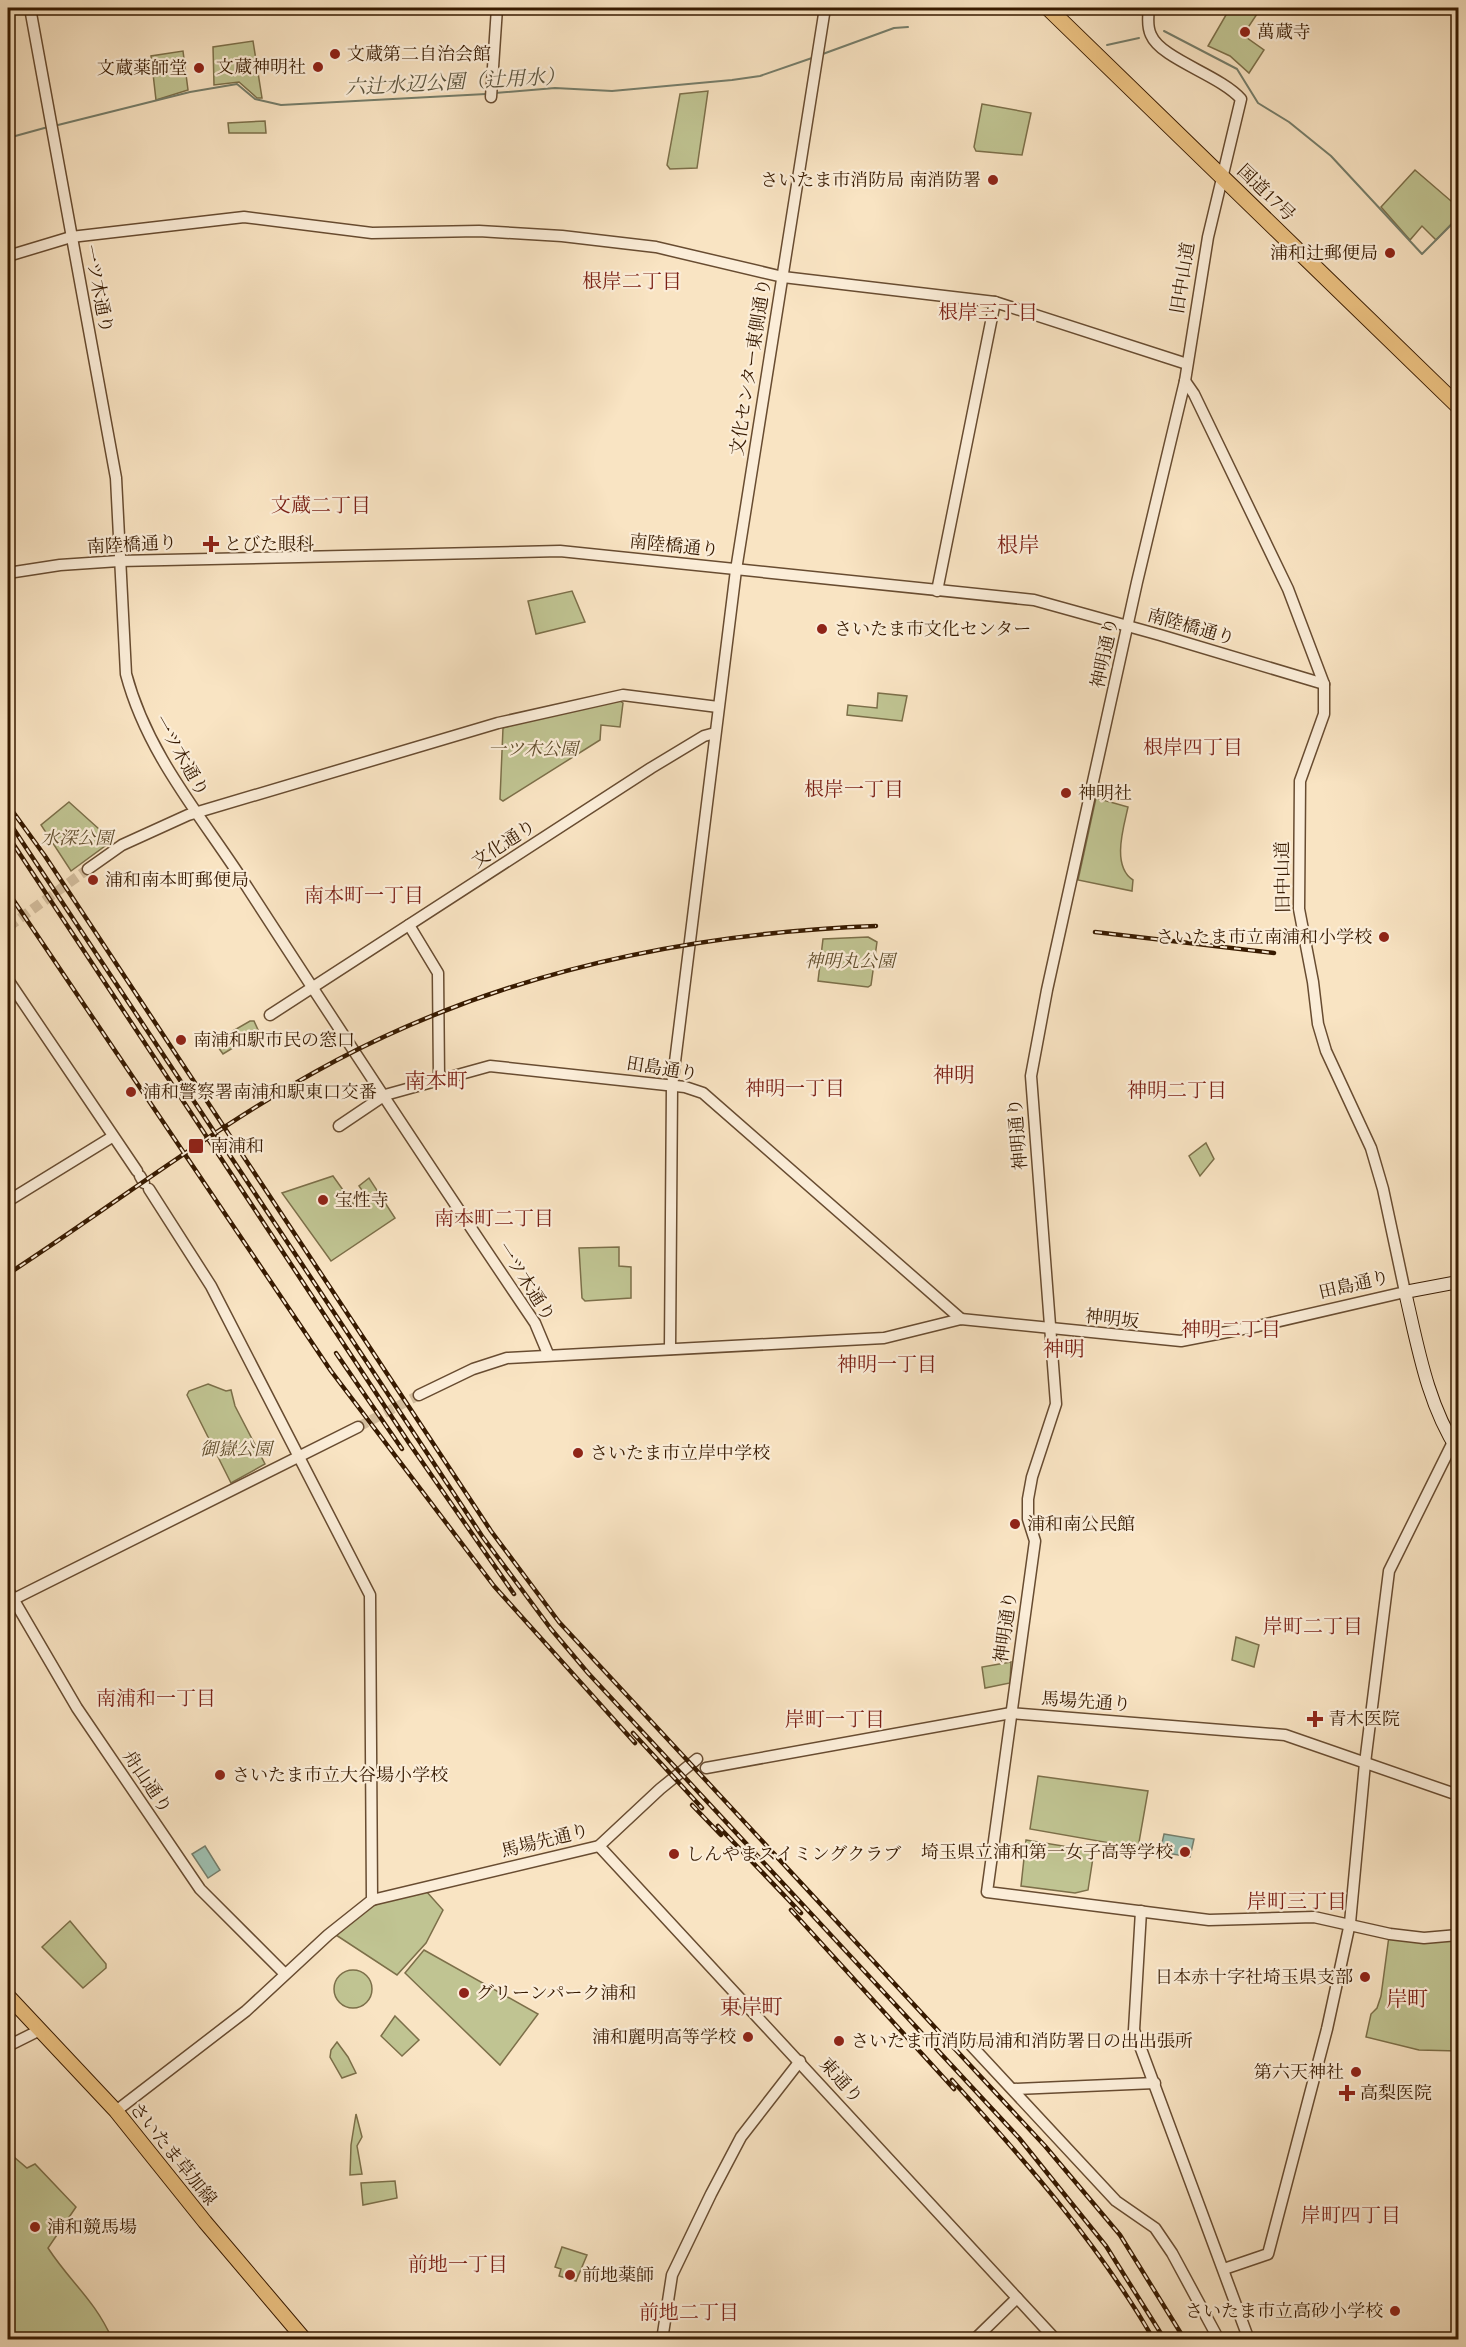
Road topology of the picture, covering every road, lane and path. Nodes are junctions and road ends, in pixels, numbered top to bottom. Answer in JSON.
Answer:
{"nodes":[{"id":1,"x":30,"y":8,"type":"edge"},
{"id":2,"x":497,"y":8,"type":"edge"},
{"id":3,"x":825,"y":8,"type":"edge"},
{"id":4,"x":1048,"y":8,"type":"edge"},
{"id":5,"x":1149,"y":8,"type":"edge"},
{"id":6,"x":491,"y":94,"type":"dead end"},
{"id":7,"x":1221,"y":176,"type":"junction"},
{"id":8,"x":72,"y":237,"type":"junction"},
{"id":9,"x":8,"y":256,"type":"edge"},
{"id":10,"x":783,"y":277,"type":"junction"},
{"id":11,"x":995,"y":302,"type":"junction"},
{"id":12,"x":1187,"y":364,"type":"junction"},
{"id":13,"x":1185,"y":381,"type":"junction"},
{"id":14,"x":1458,"y":406,"type":"edge"},
{"id":15,"x":119,"y":561,"type":"junction"},
{"id":16,"x":736,"y":570,"type":"junction"},
{"id":17,"x":8,"y":573,"type":"edge"},
{"id":18,"x":937,"y":591,"type":"junction"},
{"id":19,"x":1128,"y":626,"type":"junction"},
{"id":20,"x":1324,"y":684,"type":"junction"},
{"id":21,"x":718,"y":706,"type":"junction"},
{"id":22,"x":715,"y":733,"type":"junction"},
{"id":23,"x":196,"y":814,"type":"junction"},
{"id":24,"x":88,"y":869,"type":"tunnel mouth"},
{"id":25,"x":410,"y":925,"type":"junction"},
{"id":26,"x":8,"y":980,"type":"edge"},
{"id":27,"x":312,"y":987,"type":"junction"},
{"id":28,"x":270,"y":1015,"type":"dead end"},
{"id":29,"x":439,"y":1078,"type":"junction"},
{"id":30,"x":672,"y":1086,"type":"junction"},
{"id":31,"x":385,"y":1095,"type":"junction"},
{"id":32,"x":339,"y":1126,"type":"dead end"},
{"id":33,"x":112,"y":1137,"type":"junction"},
{"id":34,"x":8,"y":1201,"type":"edge"},
{"id":35,"x":1458,"y":1282,"type":"edge"},
{"id":36,"x":1405,"y":1292,"type":"junction"},
{"id":37,"x":961,"y":1318,"type":"junction"},
{"id":38,"x":1258,"y":1326,"type":"joint"},
{"id":39,"x":1052,"y":1329,"type":"junction"},
{"id":40,"x":670,"y":1349,"type":"junction"},
{"id":41,"x":548,"y":1354,"type":"junction"},
{"id":42,"x":418,"y":1395,"type":"tunnel mouth"},
{"id":43,"x":358,"y":1427,"type":"tunnel mouth"},
{"id":44,"x":1456,"y":1447,"type":"edge"},
{"id":45,"x":298,"y":1456,"type":"junction"},
{"id":46,"x":9,"y":1597,"type":"edge"},
{"id":47,"x":1011,"y":1713,"type":"junction"},
{"id":48,"x":697,"y":1759,"type":"dead end"},
{"id":49,"x":1365,"y":1763,"type":"junction"},
{"id":50,"x":706,"y":1768,"type":"dead end"},
{"id":51,"x":1458,"y":1795,"type":"edge"},
{"id":52,"x":599,"y":1846,"type":"junction"},
{"id":53,"x":372,"y":1900,"type":"junction"},
{"id":54,"x":1141,"y":1911,"type":"junction"},
{"id":55,"x":1350,"y":1923,"type":"junction"},
{"id":56,"x":1458,"y":1935,"type":"edge"},
{"id":57,"x":285,"y":1974,"type":"junction"},
{"id":58,"x":8,"y":1996,"type":"edge"},
{"id":59,"x":40,"y":2030,"type":"junction"},
{"id":60,"x":968,"y":2042,"type":"dead end"},
{"id":61,"x":8,"y":2046,"type":"edge"},
{"id":62,"x":800,"y":2061,"type":"junction"},
{"id":63,"x":1155,"y":2083,"type":"junction"},
{"id":64,"x":1014,"y":2089,"type":"junction"},
{"id":65,"x":116,"y":2111,"type":"junction"},
{"id":66,"x":1224,"y":2269,"type":"junction"},
{"id":67,"x":1017,"y":2298,"type":"junction"},
{"id":68,"x":305,"y":2340,"type":"edge"},
{"id":69,"x":662,"y":2340,"type":"edge"},
{"id":70,"x":974,"y":2340,"type":"edge"},
{"id":71,"x":1056,"y":2340,"type":"edge"},
{"id":72,"x":1219,"y":2340,"type":"edge"},
{"id":73,"x":1250,"y":2340,"type":"edge"}],
"edges":[{"from":1,"to":8,"type":"street","name":"一ツ木通り"},
{"from":2,"to":6,"type":"street"},
{"from":3,"to":10,"type":"street","name":"文化センター東側通り"},
{"from":4,"to":7,"type":"highway","name":"国道17号"},
{"from":5,"to":7,"type":"street","name":"旧中山道"},
{"from":7,"to":12,"type":"street","name":"旧中山道"},
{"from":7,"to":14,"type":"highway","name":"国道17号"},
{"from":8,"to":9,"type":"street"},
{"from":8,"to":10,"type":"street"},
{"from":8,"to":15,"type":"street","name":"一ツ木通り"},
{"from":10,"to":11,"type":"street"},
{"from":10,"to":16,"type":"street","name":"文化センター東側通り"},
{"from":11,"to":12,"type":"street"},
{"from":11,"to":18,"type":"street"},
{"from":12,"to":13,"type":"street","name":"旧中山道"},
{"from":13,"to":19,"type":"street","name":"神明通り"},
{"from":13,"to":20,"type":"street"},
{"from":15,"to":16,"type":"street","name":"南陸橋通り"},
{"from":15,"to":17,"type":"street","name":"南陸橋通り"},
{"from":15,"to":23,"type":"street","name":"一ツ木通り"},
{"from":16,"to":18,"type":"street","name":"南陸橋通り"},
{"from":16,"to":21,"type":"street","name":"文化センター東側通り"},
{"from":18,"to":19,"type":"street","name":"南陸橋通り"},
{"from":19,"to":20,"type":"street","name":"南陸橋通り"},
{"from":19,"to":39,"type":"street","name":"神明通り"},
{"from":20,"to":36,"type":"street","name":"旧中山道"},
{"from":21,"to":22,"type":"street","name":"文化センター東側通り"},
{"from":21,"to":23,"type":"street"},
{"from":22,"to":25,"type":"street","name":"文化通り"},
{"from":22,"to":30,"type":"street","name":"文化センター東側通り"},
{"from":23,"to":24,"type":"street"},
{"from":23,"to":27,"type":"street","name":"一ツ木通り"},
{"from":25,"to":27,"type":"street","name":"文化通り"},
{"from":25,"to":29,"type":"street"},
{"from":26,"to":33,"type":"street"},
{"from":27,"to":28,"type":"street","name":"文化通り"},
{"from":27,"to":31,"type":"street","name":"一ツ木通り"},
{"from":29,"to":30,"type":"street","name":"田島通り"},
{"from":29,"to":31,"type":"street","name":"田島通り"},
{"from":30,"to":37,"type":"street","name":"田島通り"},
{"from":30,"to":40,"type":"street","name":"文化センター東側通り"},
{"from":31,"to":32,"type":"street","name":"田島通り"},
{"from":31,"to":41,"type":"street","name":"一ツ木通り"},
{"from":33,"to":34,"type":"street"},
{"from":33,"to":45,"type":"street"},
{"from":35,"to":36,"type":"main road","name":"田島通り"},
{"from":36,"to":38,"type":"street","name":"田島通り"},
{"from":36,"to":44,"type":"main road"},
{"from":37,"to":39,"type":"street","name":"神明坂"},
{"from":37,"to":40,"type":"street"},
{"from":38,"to":39,"type":"street","name":"神明坂"},
{"from":39,"to":47,"type":"street","name":"神明通り"},
{"from":40,"to":41,"type":"street"},
{"from":41,"to":42,"type":"street"},
{"from":43,"to":45,"type":"street"},
{"from":44,"to":49,"type":"street"},
{"from":45,"to":46,"type":"street"},
{"from":45,"to":53,"type":"street"},
{"from":46,"to":57,"type":"street","name":"舟山通り"},
{"from":47,"to":49,"type":"street","name":"馬場先通り"},
{"from":47,"to":50,"type":"street","name":"馬場先通り"},
{"from":47,"to":54,"type":"street","name":"神明通り"},
{"from":48,"to":52,"type":"street","name":"馬場先通り"},
{"from":49,"to":51,"type":"street","name":"馬場先通り"},
{"from":49,"to":55,"type":"street"},
{"from":52,"to":53,"type":"street","name":"馬場先通り"},
{"from":52,"to":62,"type":"street","name":"東通り"},
{"from":53,"to":57,"type":"street"},
{"from":54,"to":55,"type":"street"},
{"from":54,"to":63,"type":"street"},
{"from":55,"to":56,"type":"street"},
{"from":55,"to":66,"type":"street"},
{"from":57,"to":65,"type":"street"},
{"from":58,"to":59,"type":"main road","name":"さいたま草加線"},
{"from":59,"to":61,"type":"street"},
{"from":59,"to":65,"type":"main road","name":"さいたま草加線"},
{"from":60,"to":64,"type":"street"},
{"from":62,"to":67,"type":"street","name":"東通り"},
{"from":62,"to":69,"type":"street"},
{"from":63,"to":64,"type":"street"},
{"from":63,"to":66,"type":"street"},
{"from":64,"to":72,"type":"street"},
{"from":65,"to":68,"type":"main road","name":"さいたま草加線"},
{"from":66,"to":73,"type":"street"},
{"from":67,"to":70,"type":"street"},
{"from":67,"to":71,"type":"street","name":"東通り"}]}
